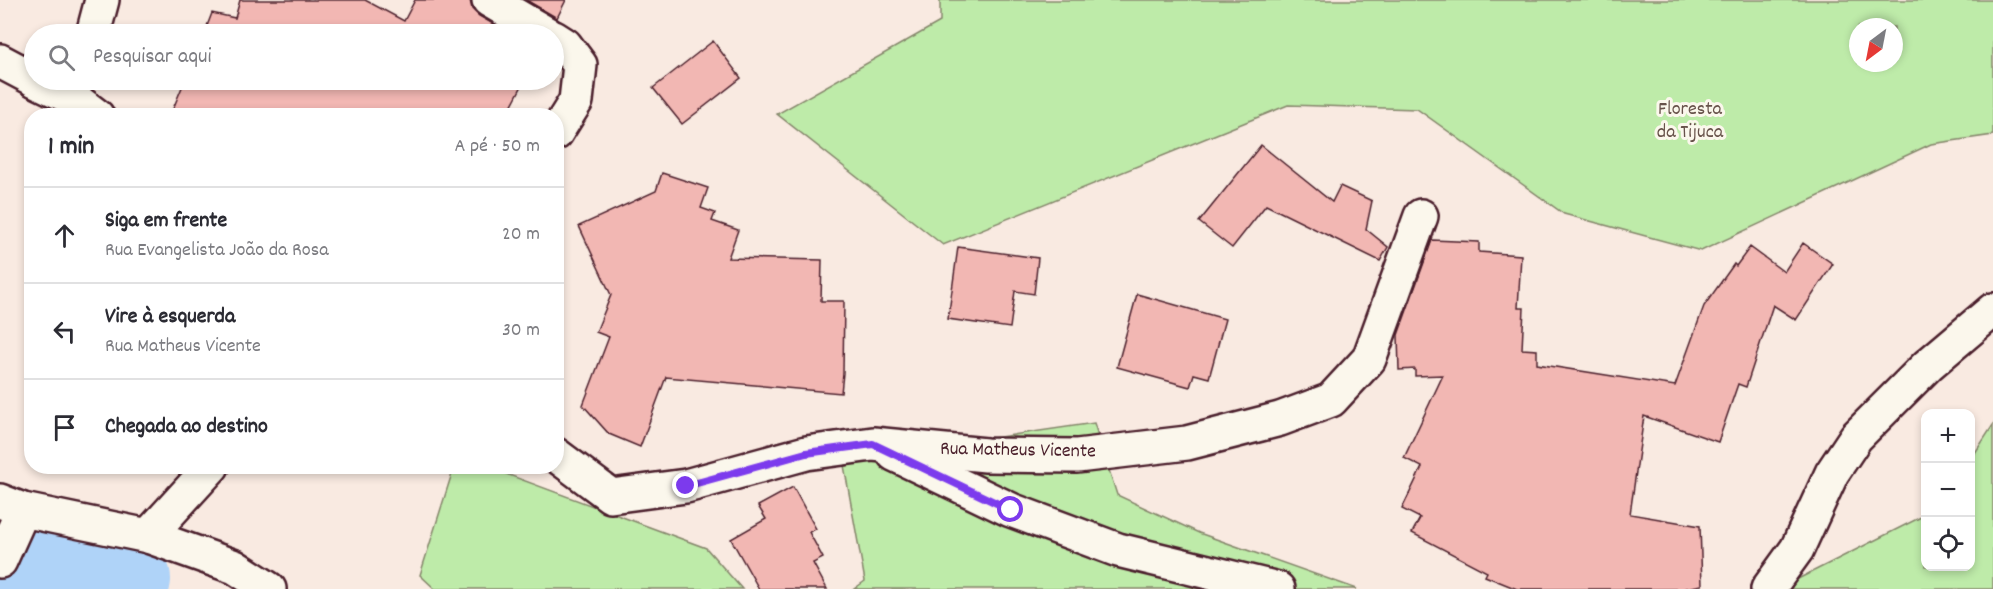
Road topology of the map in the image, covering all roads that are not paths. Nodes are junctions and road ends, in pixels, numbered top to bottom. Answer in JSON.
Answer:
{"nodes":[{"id":1,"x":102,"y":0,"type":"edge"},
{"id":2,"x":489,"y":0,"type":"edge"},
{"id":3,"x":96,"y":24,"type":"edge"},
{"id":4,"x":530,"y":24,"type":"edge"},
{"id":5,"x":564,"y":44,"type":"edge"},
{"id":6,"x":0,"y":61,"type":"edge"},
{"id":7,"x":24,"y":73,"type":"edge"},
{"id":8,"x":57,"y":90,"type":"edge"},
{"id":9,"x":82,"y":103,"type":"edge"},
{"id":10,"x":564,"y":120,"type":"edge"},
{"id":11,"x":1421,"y":216,"type":"dead end"},
{"id":12,"x":1993,"y":310,"type":"edge"},
{"id":13,"x":873,"y":444,"type":"junction"},
{"id":14,"x":564,"y":461,"type":"edge"},
{"id":15,"x":193,"y":474,"type":"edge"},
{"id":16,"x":11,"y":506,"type":"edge"},
{"id":17,"x":148,"y":536,"type":"junction"},
{"id":18,"x":0,"y":561,"type":"edge"},
{"id":19,"x":269,"y":589,"type":"edge"},
{"id":20,"x":1278,"y":589,"type":"edge"},
{"id":21,"x":1768,"y":589,"type":"edge"}],
"edges":[{"from":1,"to":3,"type":"street"},
{"from":2,"to":4,"type":"street"},
{"from":5,"to":10,"type":"street"},
{"from":6,"to":7,"type":"street"},
{"from":8,"to":9,"type":"street"},
{"from":11,"to":13,"type":"street","name":"Rua Matheus Vicente"},
{"from":12,"to":21,"type":"street"},
{"from":13,"to":14,"type":"street","name":"Rua Matheus Vicente"},
{"from":13,"to":20,"type":"street"},
{"from":15,"to":17,"type":"street"},
{"from":16,"to":17,"type":"street"},
{"from":16,"to":18,"type":"street"},
{"from":17,"to":19,"type":"street"}]}
